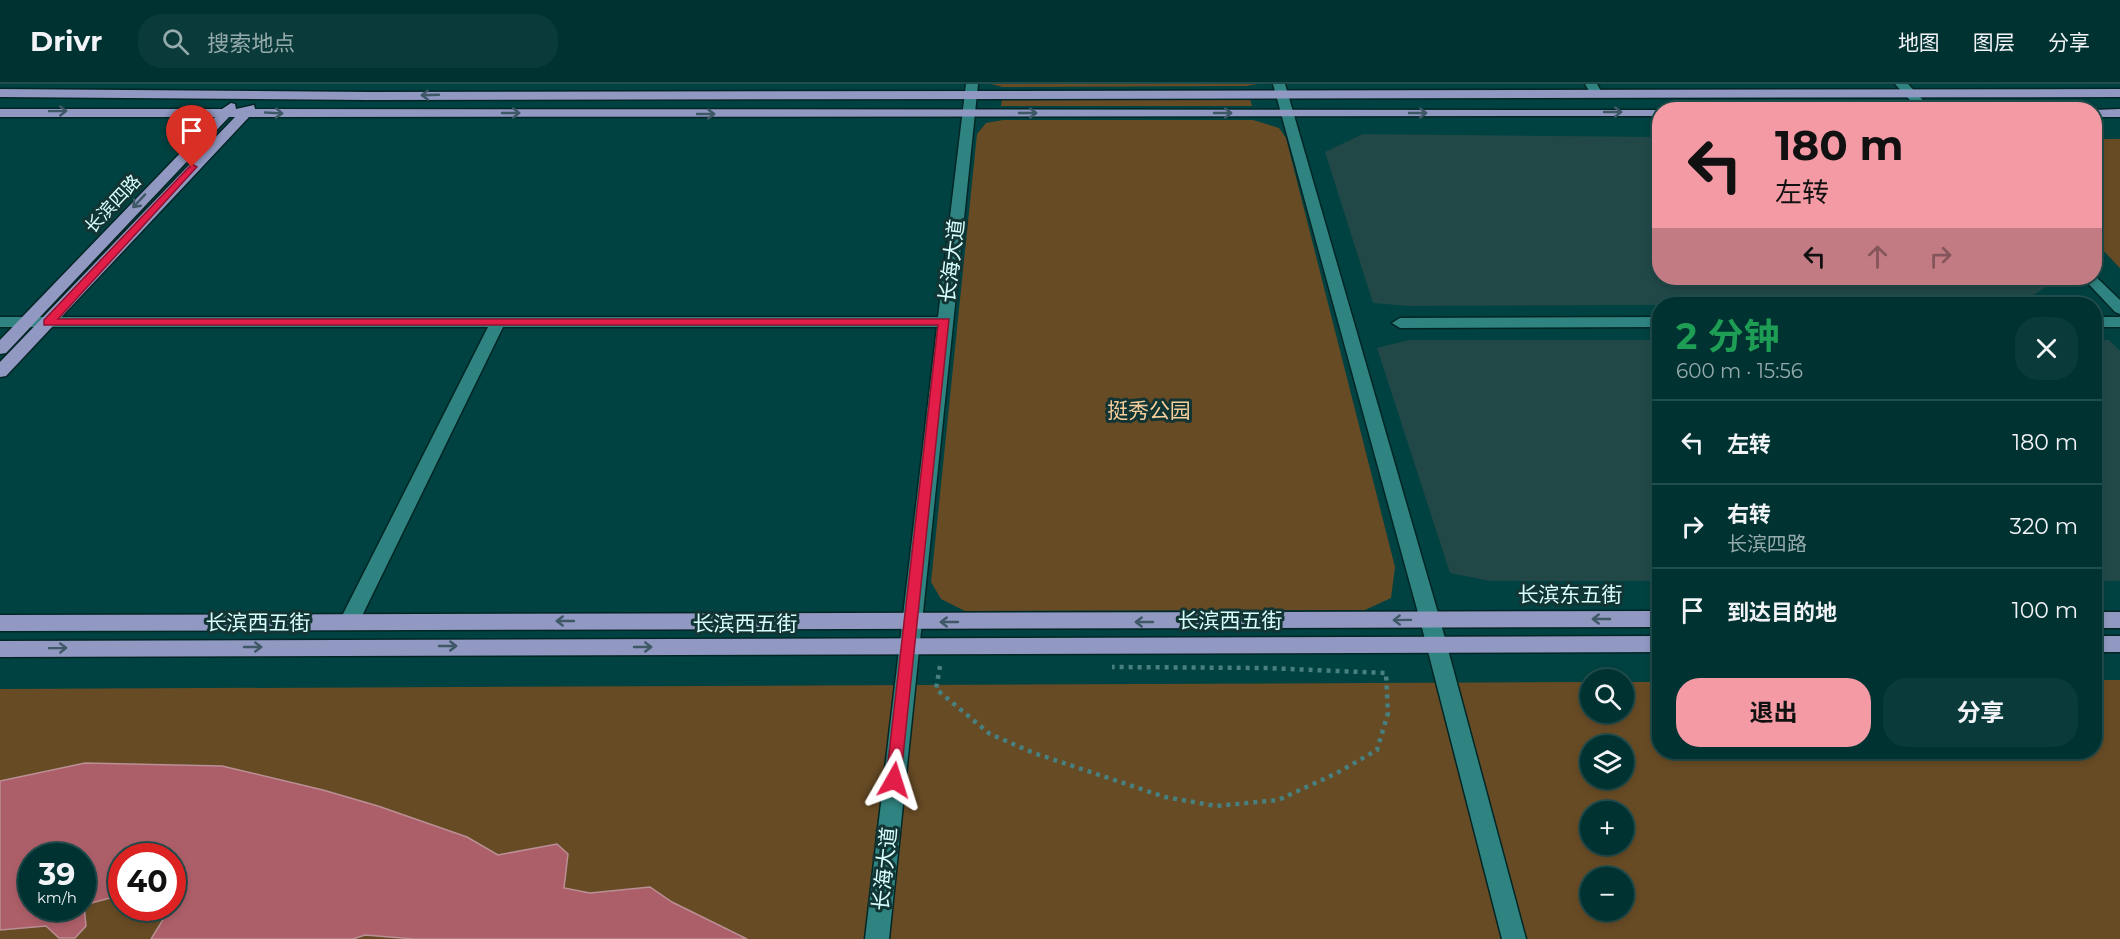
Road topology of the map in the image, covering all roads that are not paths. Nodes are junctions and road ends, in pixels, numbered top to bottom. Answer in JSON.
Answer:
{"nodes":[{"id":1,"x":1832,"y":84,"type":"edge"},
{"id":2,"x":1965,"y":84,"type":"edge"},
{"id":3,"x":1280,"y":88,"type":"edge"},
{"id":4,"x":1594,"y":88,"type":"edge"},
{"id":5,"x":1905,"y":88,"type":"edge"},
{"id":6,"x":258,"y":89,"type":"edge"},
{"id":7,"x":972,"y":89,"type":"edge"},
{"id":8,"x":0,"y":93,"type":"edge"},
{"id":9,"x":1810,"y":93,"type":"junction"},
{"id":10,"x":2041,"y":93,"type":"junction"},
{"id":11,"x":2120,"y":93,"type":"edge"},
{"id":12,"x":1918,"y":102,"type":"edge"},
{"id":13,"x":226,"y":111,"type":"junction"},
{"id":14,"x":247,"y":111,"type":"junction"},
{"id":15,"x":1652,"y":112,"type":"edge"},
{"id":16,"x":0,"y":113,"type":"edge"},
{"id":17,"x":1287,"y":113,"type":"junction"},
{"id":18,"x":2102,"y":113,"type":"edge"},
{"id":19,"x":2120,"y":113,"type":"edge"},
{"id":20,"x":969,"y":114,"type":"junction"},
{"id":21,"x":2097,"y":285,"type":"edge"},
{"id":22,"x":2120,"y":309,"type":"edge"},
{"id":23,"x":0,"y":322,"type":"edge"},
{"id":24,"x":26,"y":322,"type":"junction"},
{"id":25,"x":48,"y":322,"type":"junction"},
{"id":26,"x":498,"y":322,"type":"junction"},
{"id":27,"x":945,"y":322,"type":"junction"},
{"id":28,"x":1652,"y":322,"type":"edge"},
{"id":29,"x":2102,"y":322,"type":"edge"},
{"id":30,"x":2120,"y":322,"type":"edge"},
{"id":31,"x":1400,"y":323,"type":"dead end"},
{"id":32,"x":0,"y":349,"type":"edge"},
{"id":33,"x":0,"y":372,"type":"edge"},
{"id":34,"x":1482,"y":619,"type":"joint"},
{"id":35,"x":1652,"y":619,"type":"edge"},
{"id":36,"x":1430,"y":620,"type":"junction"},
{"id":37,"x":2102,"y":620,"type":"edge"},
{"id":38,"x":2120,"y":620,"type":"edge"},
{"id":39,"x":0,"y":622,"type":"edge"},
{"id":40,"x":349,"y":622,"type":"junction"},
{"id":41,"x":912,"y":622,"type":"junction"},
{"id":42,"x":1436,"y":644,"type":"junction"},
{"id":43,"x":1652,"y":644,"type":"edge"},
{"id":44,"x":2102,"y":644,"type":"edge"},
{"id":45,"x":2120,"y":644,"type":"edge"},
{"id":46,"x":0,"y":649,"type":"edge"},
{"id":47,"x":908,"y":656,"type":"junction"},
{"id":48,"x":877,"y":939,"type":"edge"},
{"id":49,"x":1514,"y":939,"type":"edge"}],
"edges":[{"from":1,"to":9,"type":"main road"},
{"from":2,"to":10,"type":"main road"},
{"from":3,"to":4,"type":"main road"},
{"from":3,"to":7,"type":"main road"},
{"from":3,"to":17,"type":"street"},
{"from":4,"to":9,"type":"main road"},
{"from":5,"to":9,"type":"main road"},
{"from":5,"to":10,"type":"main road"},
{"from":5,"to":12,"type":"street"},
{"from":7,"to":6,"type":"main road","one_way":true},
{"from":6,"to":8,"type":"main road"},
{"from":6,"to":13,"type":"main road","name":"长滨四路"},
{"from":6,"to":14,"type":"main road","name":"长滨四路"},
{"from":7,"to":20,"type":"street","name":"长海大道"},
{"from":10,"to":11,"type":"main road"},
{"from":13,"to":14,"type":"main road"},
{"from":16,"to":13,"type":"main road","one_way":true},
{"from":13,"to":24,"type":"main road","name":"长滨四路","one_way":true},
{"from":14,"to":20,"type":"main road","one_way":true},
{"from":14,"to":25,"type":"main road","name":"长滨四路"},
{"from":17,"to":15,"type":"main road","one_way":true},
{"from":20,"to":17,"type":"main road","one_way":true},
{"from":17,"to":36,"type":"street"},
{"from":18,"to":19,"type":"main road"},
{"from":20,"to":27,"type":"street","name":"长海大道"},
{"from":21,"to":22,"type":"street"},
{"from":23,"to":24,"type":"street"},
{"from":24,"to":25,"type":"street"},
{"from":24,"to":32,"type":"main road","name":"长滨四路"},
{"from":25,"to":26,"type":"street"},
{"from":25,"to":33,"type":"main road","name":"长滨四路"},
{"from":26,"to":27,"type":"street"},
{"from":26,"to":40,"type":"street"},
{"from":27,"to":41,"type":"street","name":"长海大道"},
{"from":28,"to":31,"type":"street"},
{"from":29,"to":30,"type":"street"},
{"from":35,"to":34,"type":"main road","name":"长滨东五街","one_way":true},
{"from":34,"to":36,"type":"main road","name":"长滨西五街"},
{"from":36,"to":41,"type":"main road","name":"长滨西五街","one_way":true},
{"from":36,"to":42,"type":"street"},
{"from":37,"to":38,"type":"main road"},
{"from":39,"to":40,"type":"main road","name":"长滨西五街"},
{"from":41,"to":40,"type":"main road","name":"长滨西五街","one_way":true},
{"from":41,"to":47,"type":"street","name":"长海大道"},
{"from":42,"to":43,"type":"main road","name":"长滨西五街"},
{"from":42,"to":47,"type":"main road","name":"长滨西五街"},
{"from":42,"to":49,"type":"street"},
{"from":44,"to":45,"type":"main road"},
{"from":46,"to":47,"type":"main road","name":"长滨西五街","one_way":true},
{"from":47,"to":48,"type":"street","name":"长海大道"}]}
